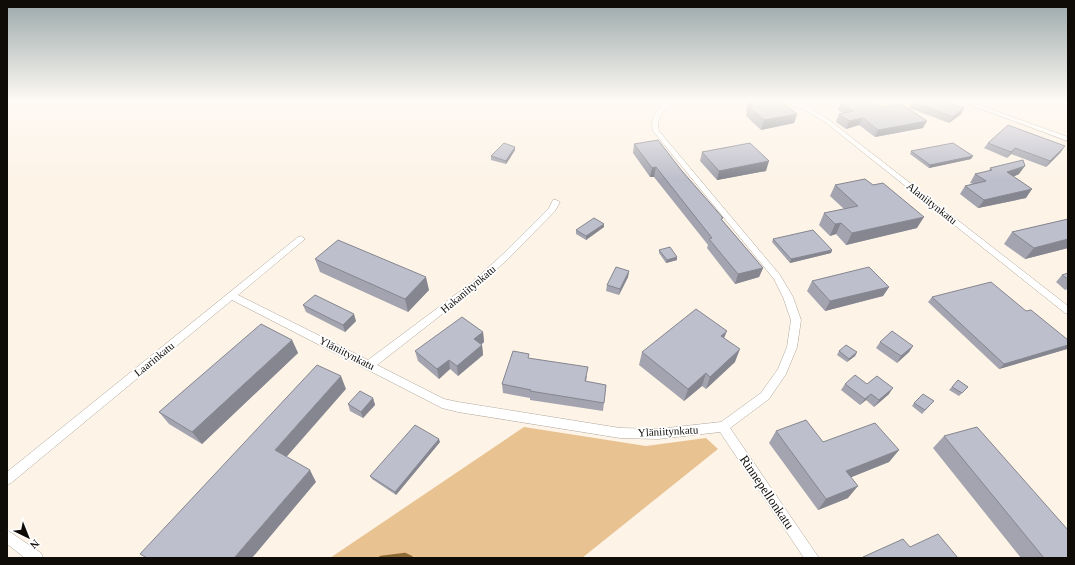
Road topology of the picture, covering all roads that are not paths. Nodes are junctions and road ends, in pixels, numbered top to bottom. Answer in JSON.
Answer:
{"nodes":[{"id":1,"x":655,"y":127,"type":"edge"},
{"id":2,"x":835,"y":127,"type":"edge"},
{"id":3,"x":1036,"y":127,"type":"edge"},
{"id":4,"x":1068,"y":139,"type":"edge"},
{"id":5,"x":556,"y":202,"type":"dead end"},
{"id":6,"x":301,"y":239,"type":"dead end"},
{"id":7,"x":232,"y":296,"type":"junction"},
{"id":8,"x":1068,"y":311,"type":"edge"},
{"id":9,"x":369,"y":365,"type":"junction"},
{"id":10,"x":723,"y":427,"type":"junction"},
{"id":11,"x":7,"y":479,"type":"edge"},
{"id":12,"x":7,"y":536,"type":"edge"},
{"id":13,"x":36,"y":558,"type":"edge"},
{"id":14,"x":812,"y":558,"type":"edge"}],
"edges":[{"from":1,"to":10,"type":"street"},
{"from":2,"to":8,"type":"street","name":"Alaniitynkatu"},
{"from":3,"to":4,"type":"street"},
{"from":5,"to":9,"type":"street","name":"Hakaniitynkatu"},
{"from":6,"to":7,"type":"street","name":"Laarinkatu"},
{"from":7,"to":9,"type":"street","name":"Yläniitynkatu"},
{"from":7,"to":11,"type":"street","name":"Laarinkatu"},
{"from":9,"to":10,"type":"street","name":"Yläniitynkatu"},
{"from":10,"to":14,"type":"street","name":"Rinnepellonkatu"},
{"from":12,"to":13,"type":"street"}]}
